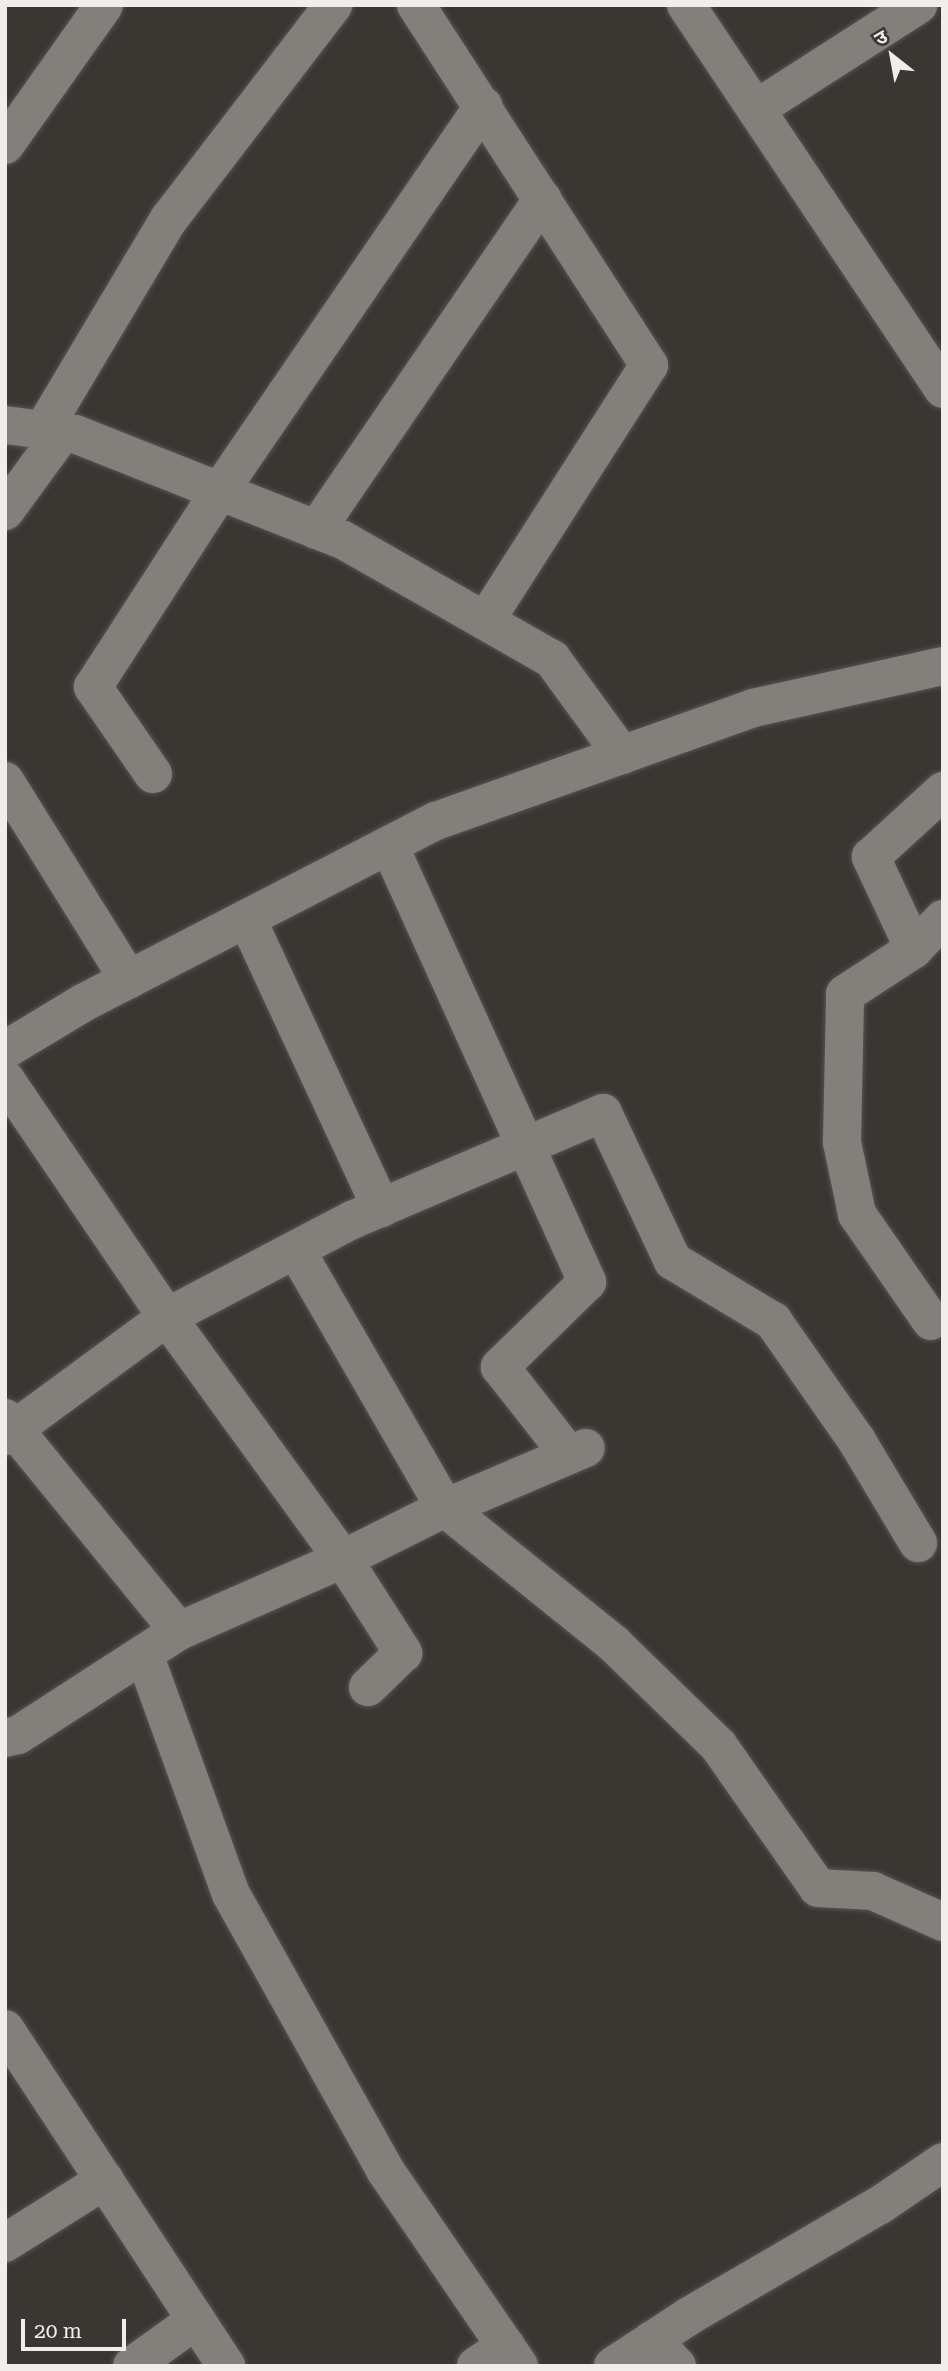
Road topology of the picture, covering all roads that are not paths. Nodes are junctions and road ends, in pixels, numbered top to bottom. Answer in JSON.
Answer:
{"nodes":[{"id":1,"x":104,"y":5,"type":"edge"},
{"id":2,"x":332,"y":5,"type":"edge"},
{"id":3,"x":416,"y":5,"type":"edge"},
{"id":4,"x":686,"y":5,"type":"edge"},
{"id":5,"x":918,"y":5,"type":"edge"},
{"id":6,"x":483,"y":106,"type":"junction"},
{"id":7,"x":756,"y":109,"type":"junction"},
{"id":8,"x":5,"y":145,"type":"edge"},
{"id":9,"x":543,"y":199,"type":"junction"},
{"id":10,"x":943,"y":389,"type":"edge"},
{"id":11,"x":5,"y":425,"type":"edge"},
{"id":12,"x":53,"y":431,"type":"junction"},
{"id":13,"x":219,"y":492,"type":"junction"},
{"id":14,"x":5,"y":511,"type":"edge"},
{"id":15,"x":316,"y":530,"type":"junction"},
{"id":16,"x":485,"y":621,"type":"junction"},
{"id":17,"x":943,"y":666,"type":"edge"},
{"id":18,"x":622,"y":755,"type":"junction"},
{"id":19,"x":153,"y":774,"type":"dead end"},
{"id":20,"x":5,"y":781,"type":"edge"},
{"id":21,"x":943,"y":791,"type":"edge"},
{"id":22,"x":389,"y":845,"type":"junction"},
{"id":23,"x":247,"y":919,"type":"junction"},
{"id":24,"x":943,"y":919,"type":"edge"},
{"id":25,"x":914,"y":949,"type":"junction"},
{"id":26,"x":129,"y":980,"type":"junction"},
{"id":27,"x":6,"y":1055,"type":"edge"},
{"id":28,"x":525,"y":1146,"type":"junction"},
{"id":29,"x":381,"y":1208,"type":"junction"},
{"id":30,"x":296,"y":1250,"type":"junction"},
{"id":31,"x":167,"y":1317,"type":"junction"},
{"id":32,"x":932,"y":1321,"type":"dead end"},
{"id":33,"x":8,"y":1428,"type":"edge"},
{"id":34,"x":445,"y":1508,"type":"junction"},
{"id":35,"x":918,"y":1543,"type":"dead end"},
{"id":36,"x":343,"y":1559,"type":"junction"},
{"id":37,"x":179,"y":1631,"type":"junction"},
{"id":38,"x":144,"y":1654,"type":"junction"},
{"id":39,"x":368,"y":1687,"type":"dead end"},
{"id":40,"x":5,"y":1738,"type":"edge"},
{"id":41,"x":943,"y":1922,"type":"edge"},
{"id":42,"x":7,"y":2034,"type":"edge"},
{"id":43,"x":943,"y":2162,"type":"edge"},
{"id":44,"x":105,"y":2180,"type":"junction"},
{"id":45,"x":5,"y":2243,"type":"edge"},
{"id":46,"x":196,"y":2320,"type":"junction"},
{"id":47,"x":665,"y":2353,"type":"edge"},
{"id":48,"x":500,"y":2359,"type":"edge"},
{"id":49,"x":132,"y":2366,"type":"edge"},
{"id":50,"x":226,"y":2366,"type":"edge"},
{"id":51,"x":613,"y":2366,"type":"edge"}],
"edges":[{"from":1,"to":8,"type":"street"},
{"from":2,"to":12,"type":"street"},
{"from":3,"to":6,"type":"street"},
{"from":4,"to":7,"type":"street"},
{"from":5,"to":7,"type":"street"},
{"from":6,"to":9,"type":"street"},
{"from":6,"to":13,"type":"street"},
{"from":7,"to":10,"type":"street"},
{"from":9,"to":15,"type":"street"},
{"from":9,"to":16,"type":"street"},
{"from":11,"to":12,"type":"street"},
{"from":12,"to":13,"type":"street"},
{"from":12,"to":14,"type":"street"},
{"from":13,"to":15,"type":"street"},
{"from":13,"to":19,"type":"street"},
{"from":15,"to":16,"type":"street"},
{"from":16,"to":18,"type":"street"},
{"from":17,"to":18,"type":"street"},
{"from":18,"to":22,"type":"street"},
{"from":20,"to":26,"type":"street"},
{"from":21,"to":25,"type":"street"},
{"from":22,"to":23,"type":"street"},
{"from":22,"to":28,"type":"street"},
{"from":23,"to":26,"type":"street"},
{"from":23,"to":29,"type":"street"},
{"from":24,"to":25,"type":"street"},
{"from":25,"to":32,"type":"street"},
{"from":26,"to":27,"type":"street"},
{"from":27,"to":31,"type":"street"},
{"from":28,"to":29,"type":"street"},
{"from":28,"to":34,"type":"street"},
{"from":28,"to":35,"type":"street"},
{"from":29,"to":30,"type":"street"},
{"from":30,"to":31,"type":"street"},
{"from":30,"to":34,"type":"street"},
{"from":31,"to":33,"type":"street"},
{"from":31,"to":36,"type":"street"},
{"from":33,"to":37,"type":"street"},
{"from":34,"to":36,"type":"street"},
{"from":34,"to":41,"type":"street"},
{"from":36,"to":37,"type":"street"},
{"from":36,"to":39,"type":"street"},
{"from":37,"to":38,"type":"street"},
{"from":38,"to":40,"type":"street"},
{"from":38,"to":48,"type":"street"},
{"from":42,"to":44,"type":"street"},
{"from":43,"to":47,"type":"street"},
{"from":44,"to":45,"type":"street"},
{"from":44,"to":46,"type":"street"},
{"from":46,"to":49,"type":"street"},
{"from":46,"to":50,"type":"street"},
{"from":47,"to":51,"type":"street"}]}
